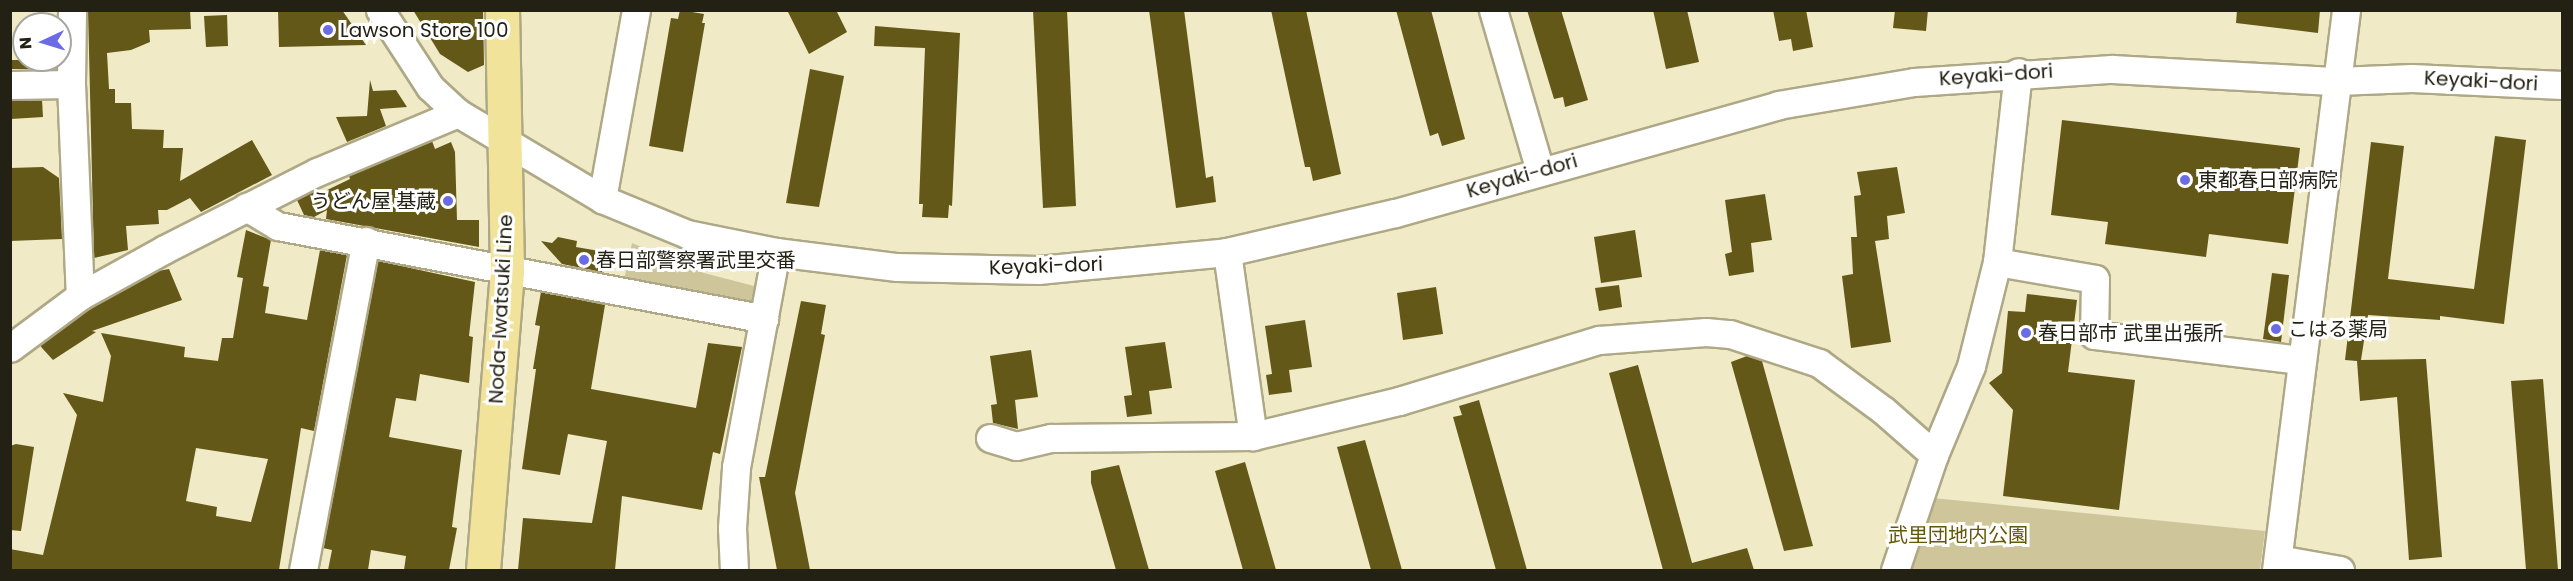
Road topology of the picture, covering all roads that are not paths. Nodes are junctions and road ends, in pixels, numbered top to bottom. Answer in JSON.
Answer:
{"nodes":[{"id":1,"x":72,"y":10,"type":"edge"},
{"id":2,"x":380,"y":10,"type":"edge"},
{"id":3,"x":502,"y":10,"type":"edge"},
{"id":4,"x":636,"y":10,"type":"edge"},
{"id":5,"x":1493,"y":10,"type":"edge"},
{"id":6,"x":2346,"y":10,"type":"edge"},
{"id":7,"x":2018,"y":72,"type":"junction"},
{"id":8,"x":2337,"y":81,"type":"junction"},
{"id":9,"x":71,"y":84,"type":"junction"},
{"id":10,"x":10,"y":85,"type":"edge"},
{"id":11,"x":2562,"y":85,"type":"edge"},
{"id":12,"x":458,"y":113,"type":"junction"},
{"id":13,"x":505,"y":140,"type":"junction"},
{"id":14,"x":1540,"y":171,"type":"junction"},
{"id":15,"x":602,"y":199,"type":"junction"},
{"id":16,"x":246,"y":207,"type":"junction"},
{"id":17,"x":366,"y":241,"type":"junction"},
{"id":18,"x":776,"y":252,"type":"junction"},
{"id":19,"x":1227,"y":252,"type":"junction"},
{"id":20,"x":1997,"y":262,"type":"junction"},
{"id":21,"x":507,"y":270,"type":"junction"},
{"id":22,"x":81,"y":296,"type":"junction"},
{"id":23,"x":764,"y":319,"type":"junction"},
{"id":24,"x":10,"y":348,"type":"edge"},
{"id":25,"x":2302,"y":360,"type":"junction"},
{"id":26,"x":1253,"y":436,"type":"junction"},
{"id":27,"x":990,"y":438,"type":"dead end"},
{"id":28,"x":1934,"y":455,"type":"junction"},
{"id":29,"x":2277,"y":565,"type":"edge"},
{"id":30,"x":303,"y":570,"type":"edge"},
{"id":31,"x":483,"y":570,"type":"edge"},
{"id":32,"x":734,"y":570,"type":"edge"},
{"id":33,"x":1895,"y":570,"type":"edge"},
{"id":34,"x":2340,"y":570,"type":"edge"}],
"edges":[{"from":1,"to":9,"type":"street"},
{"from":2,"to":12,"type":"street","name":"Keyaki-dori"},
{"from":3,"to":13,"type":"main road","name":"Noda-Iwatsuki Line"},
{"from":4,"to":15,"type":"street"},
{"from":5,"to":14,"type":"street"},
{"from":6,"to":8,"type":"street"},
{"from":7,"to":8,"type":"street","name":"Keyaki-dori"},
{"from":7,"to":14,"type":"street","name":"Keyaki-dori"},
{"from":7,"to":20,"type":"street"},
{"from":8,"to":11,"type":"street","name":"Keyaki-dori"},
{"from":8,"to":25,"type":"street"},
{"from":9,"to":10,"type":"street"},
{"from":9,"to":22,"type":"street"},
{"from":12,"to":13,"type":"street","name":"Keyaki-dori"},
{"from":12,"to":16,"type":"street"},
{"from":13,"to":15,"type":"street","name":"Keyaki-dori"},
{"from":13,"to":21,"type":"main road","name":"Noda-Iwatsuki Line"},
{"from":14,"to":19,"type":"street","name":"Keyaki-dori"},
{"from":15,"to":18,"type":"street","name":"Keyaki-dori"},
{"from":16,"to":17,"type":"street"},
{"from":16,"to":22,"type":"street"},
{"from":17,"to":21,"type":"street"},
{"from":17,"to":30,"type":"street"},
{"from":18,"to":19,"type":"street","name":"Keyaki-dori"},
{"from":18,"to":23,"type":"street"},
{"from":19,"to":26,"type":"street"},
{"from":20,"to":25,"type":"street"},
{"from":20,"to":28,"type":"street"},
{"from":21,"to":23,"type":"street"},
{"from":21,"to":31,"type":"main road","name":"Noda-Iwatsuki Line"},
{"from":22,"to":24,"type":"street"},
{"from":23,"to":32,"type":"street"},
{"from":25,"to":29,"type":"street"},
{"from":26,"to":27,"type":"street"},
{"from":26,"to":28,"type":"street"},
{"from":28,"to":33,"type":"street"},
{"from":29,"to":34,"type":"street"}]}
